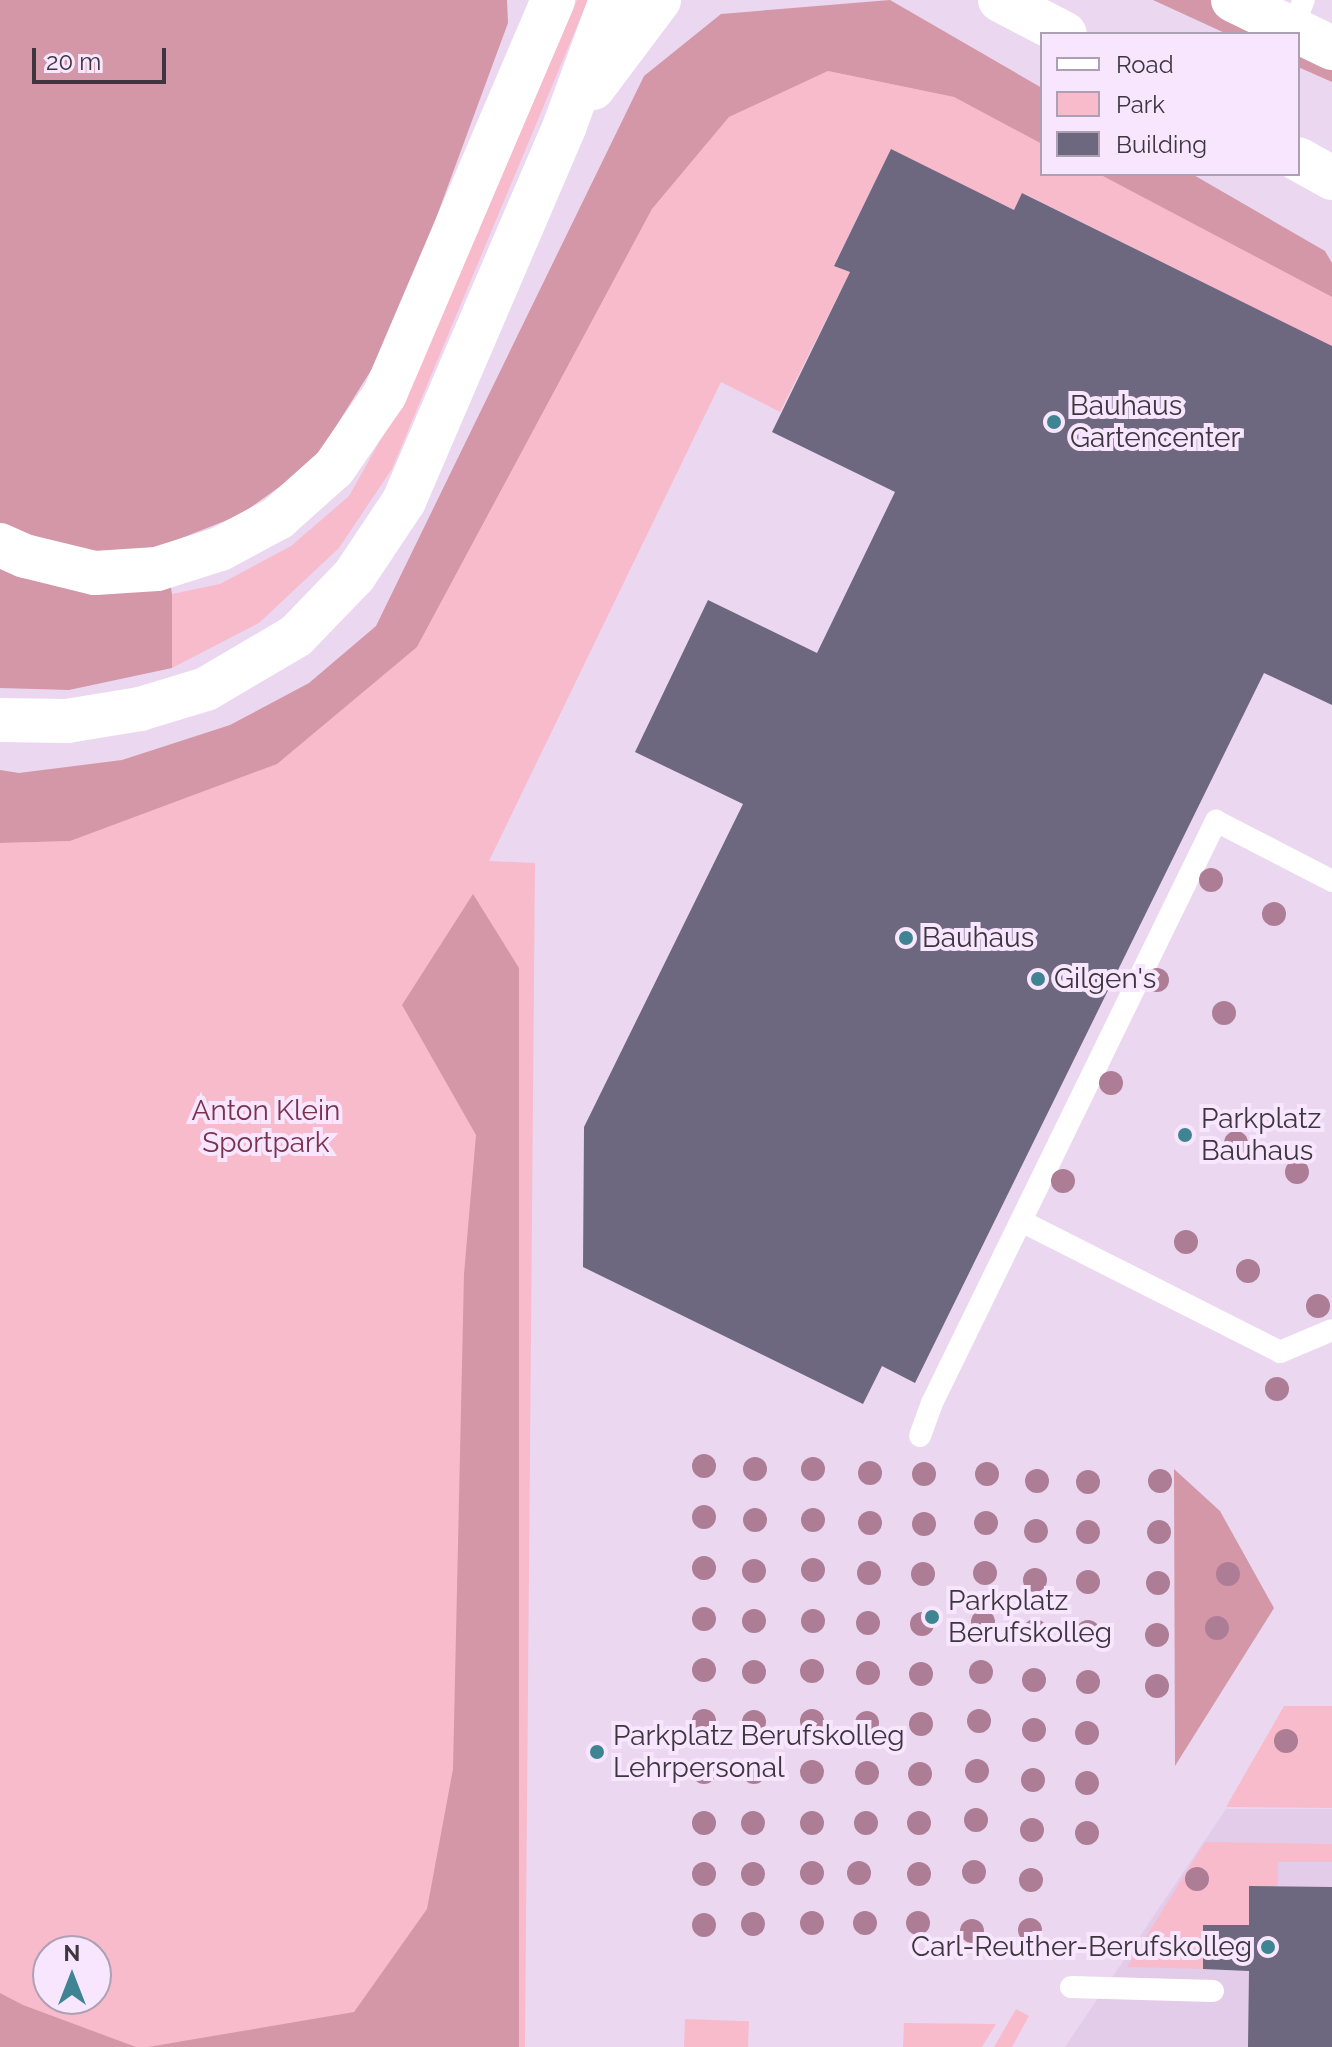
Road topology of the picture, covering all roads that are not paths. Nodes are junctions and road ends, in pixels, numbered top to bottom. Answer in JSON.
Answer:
{"nodes":[{"id":1,"x":611,"y":0,"type":"edge"},
{"id":2,"x":659,"y":0,"type":"edge"},
{"id":3,"x":1000,"y":0,"type":"edge"},
{"id":4,"x":1233,"y":0,"type":"edge"},
{"id":5,"x":550,"y":2,"type":"edge"},
{"id":6,"x":1298,"y":15,"type":"edge"},
{"id":7,"x":1061,"y":32,"type":"edge"},
{"id":8,"x":1332,"y":48,"type":"edge"},
{"id":9,"x":565,"y":125,"type":"junction"},
{"id":10,"x":1300,"y":160,"type":"edge"},
{"id":11,"x":1332,"y":178,"type":"edge"},
{"id":12,"x":0,"y":545,"type":"edge"},
{"id":13,"x":0,"y":720,"type":"edge"},
{"id":14,"x":1332,"y":881,"type":"edge"},
{"id":15,"x":1023,"y":1222,"type":"junction"},
{"id":16,"x":1332,"y":1330,"type":"edge"},
{"id":17,"x":920,"y":1436,"type":"dead end"},
{"id":18,"x":1071,"y":1987,"type":"dead end"},
{"id":19,"x":1213,"y":1991,"type":"dead end"}],
"edges":[{"from":1,"to":9,"type":"main road"},
{"from":2,"to":9,"type":"main road"},
{"from":3,"to":7,"type":"main road"},
{"from":4,"to":6,"type":"main road"},
{"from":5,"to":12,"type":"main road"},
{"from":6,"to":8,"type":"main road"},
{"from":9,"to":13,"type":"main road"},
{"from":10,"to":11,"type":"main road"},
{"from":14,"to":15,"type":"lane"},
{"from":15,"to":16,"type":"lane"},
{"from":15,"to":17,"type":"lane"},
{"from":18,"to":19,"type":"lane"}]}
